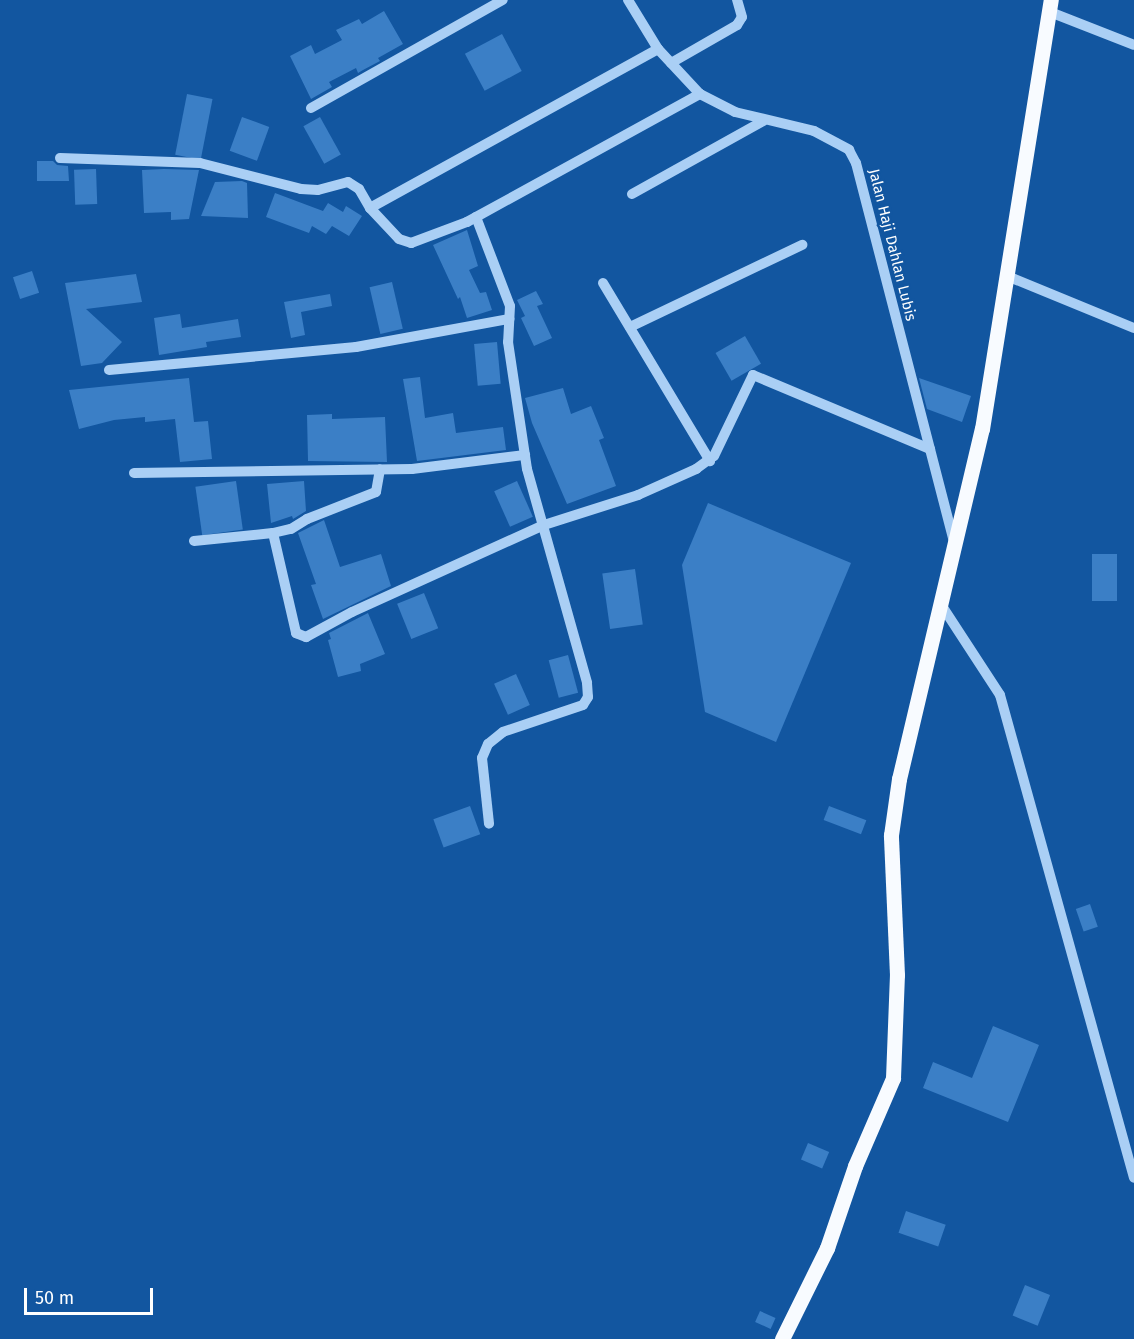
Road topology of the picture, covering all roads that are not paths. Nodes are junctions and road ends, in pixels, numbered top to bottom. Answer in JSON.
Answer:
{"nodes":[{"id":1,"x":503,"y":0,"type":"edge"},
{"id":2,"x":628,"y":0,"type":"edge"},
{"id":3,"x":736,"y":0,"type":"edge"},
{"id":4,"x":1051,"y":6,"type":"edge"},
{"id":5,"x":1134,"y":45,"type":"edge"},
{"id":6,"x":658,"y":49,"type":"junction"},
{"id":7,"x":671,"y":63,"type":"junction"},
{"id":8,"x":700,"y":93,"type":"junction"},
{"id":9,"x":311,"y":108,"type":"dead end"},
{"id":10,"x":763,"y":121,"type":"junction"},
{"id":11,"x":60,"y":158,"type":"dead end"},
{"id":12,"x":632,"y":194,"type":"dead end"},
{"id":13,"x":370,"y":208,"type":"junction"},
{"id":14,"x":476,"y":217,"type":"junction"},
{"id":15,"x":802,"y":245,"type":"dead end"},
{"id":16,"x":1007,"y":276,"type":"junction"},
{"id":17,"x":603,"y":283,"type":"dead end"},
{"id":18,"x":509,"y":319,"type":"junction"},
{"id":19,"x":630,"y":327,"type":"junction"},
{"id":20,"x":1134,"y":328,"type":"edge"},
{"id":21,"x":110,"y":370,"type":"dead end"},
{"id":22,"x":930,"y":449,"type":"junction"},
{"id":23,"x":525,"y":455,"type":"junction"},
{"id":24,"x":710,"y":461,"type":"junction"},
{"id":25,"x":380,"y":469,"type":"junction"},
{"id":26,"x":134,"y":473,"type":"dead end"},
{"id":27,"x":544,"y":525,"type":"junction"},
{"id":28,"x":273,"y":533,"type":"junction"},
{"id":29,"x":194,"y":541,"type":"dead end"},
{"id":30,"x":956,"y":549,"type":"junction"},
{"id":31,"x":942,"y":606,"type":"junction"},
{"id":32,"x":489,"y":824,"type":"dead end"},
{"id":33,"x":1134,"y":1178,"type":"edge"},
{"id":34,"x":782,"y":1339,"type":"edge"}],
"edges":[{"from":1,"to":9,"type":"street"},
{"from":2,"to":6,"type":"street","name":"Jalan Haji Dahlan Lubis"},
{"from":3,"to":7,"type":"street"},
{"from":4,"to":5,"type":"street"},
{"from":4,"to":16,"type":"main road"},
{"from":6,"to":7,"type":"street","name":"Jalan Haji Dahlan Lubis"},
{"from":6,"to":13,"type":"street"},
{"from":7,"to":8,"type":"street","name":"Jalan Haji Dahlan Lubis"},
{"from":8,"to":10,"type":"street","name":"Jalan Haji Dahlan Lubis"},
{"from":8,"to":14,"type":"street"},
{"from":10,"to":12,"type":"street"},
{"from":10,"to":22,"type":"street","name":"Jalan Haji Dahlan Lubis"},
{"from":11,"to":13,"type":"street"},
{"from":13,"to":14,"type":"street"},
{"from":14,"to":18,"type":"street"},
{"from":15,"to":19,"type":"street"},
{"from":16,"to":20,"type":"street"},
{"from":16,"to":30,"type":"main road"},
{"from":17,"to":19,"type":"street"},
{"from":18,"to":21,"type":"street"},
{"from":18,"to":23,"type":"street"},
{"from":19,"to":24,"type":"street"},
{"from":22,"to":24,"type":"street"},
{"from":22,"to":30,"type":"street","name":"Jalan Haji Dahlan Lubis"},
{"from":23,"to":25,"type":"street"},
{"from":23,"to":27,"type":"street"},
{"from":24,"to":27,"type":"street"},
{"from":25,"to":26,"type":"street"},
{"from":25,"to":28,"type":"street"},
{"from":27,"to":28,"type":"street"},
{"from":27,"to":32,"type":"street"},
{"from":28,"to":29,"type":"street"},
{"from":30,"to":31,"type":"main road"},
{"from":31,"to":33,"type":"street"},
{"from":31,"to":34,"type":"main road"}]}
